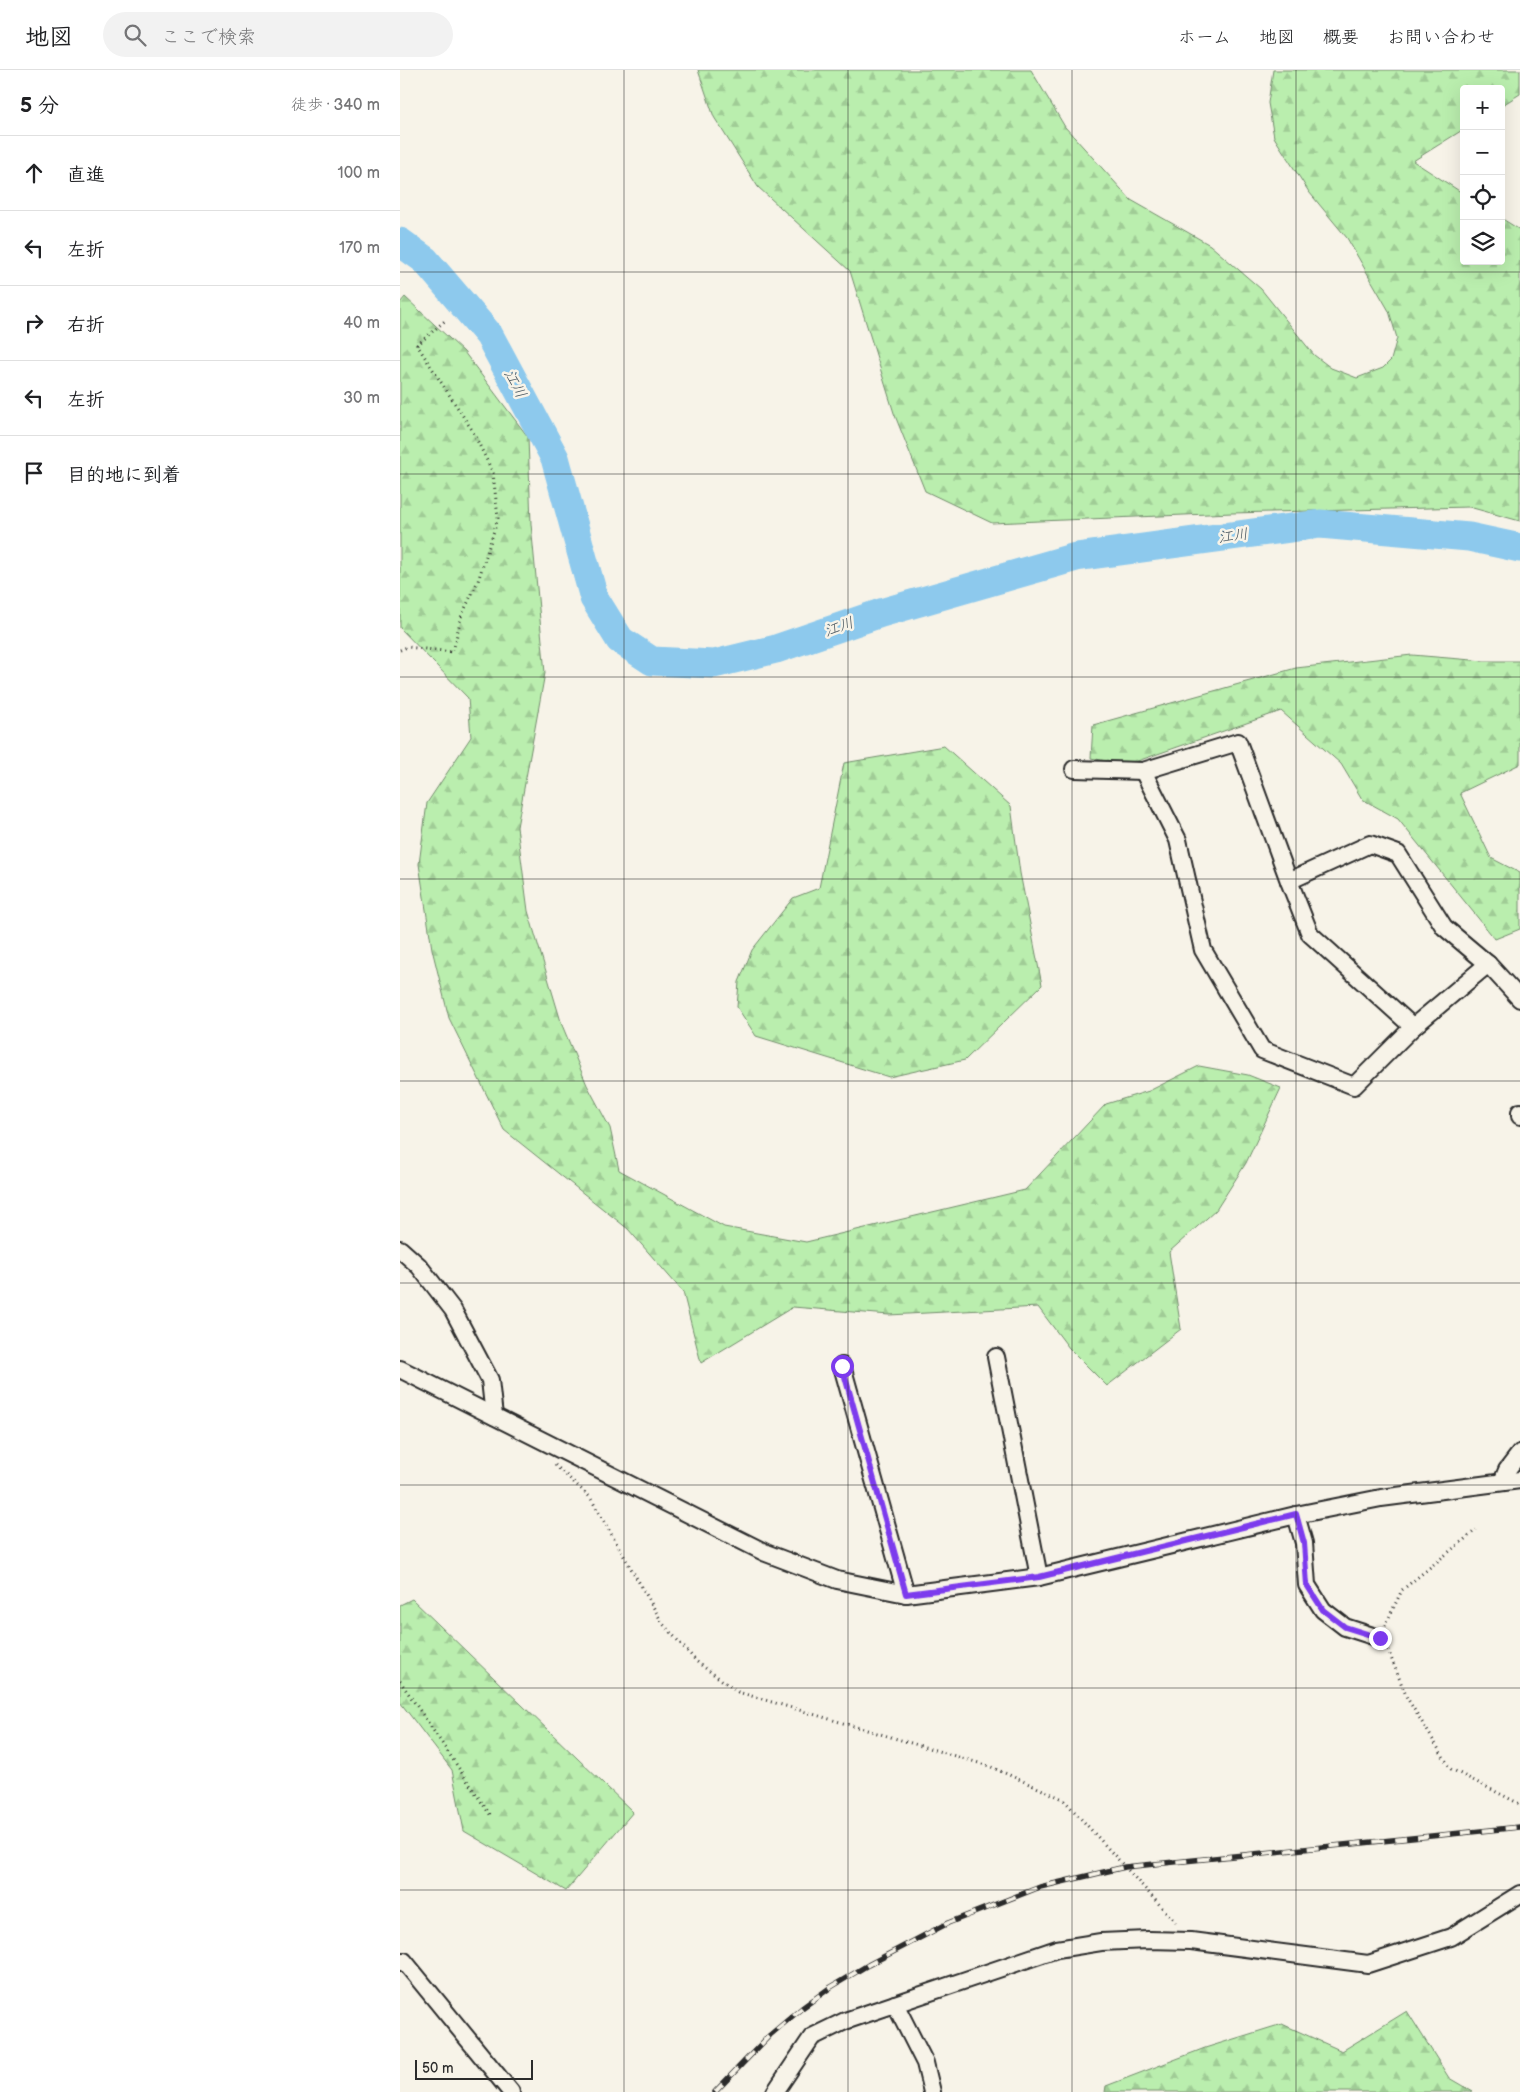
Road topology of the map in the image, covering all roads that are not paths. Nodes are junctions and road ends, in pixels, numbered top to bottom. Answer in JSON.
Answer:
{"nodes":[{"id":1,"x":1074,"y":769,"type":"dead end"},
{"id":2,"x":1143,"y":771,"type":"junction"},
{"id":3,"x":1289,"y":881,"type":"junction"},
{"id":4,"x":1488,"y":964,"type":"junction"},
{"id":5,"x":1520,"y":999,"type":"edge"},
{"id":6,"x":1413,"y":1027,"type":"junction"},
{"id":7,"x":1520,"y":1112,"type":"edge"},
{"id":8,"x":1520,"y":1116,"type":"edge"},
{"id":9,"x":400,"y":1249,"type":"edge"},
{"id":10,"x":996,"y":1357,"type":"dead end"},
{"id":11,"x":842,"y":1366,"type":"dead end"},
{"id":12,"x":400,"y":1369,"type":"edge"},
{"id":13,"x":494,"y":1416,"type":"junction"},
{"id":14,"x":1520,"y":1453,"type":"edge"},
{"id":15,"x":1520,"y":1480,"type":"edge"},
{"id":16,"x":1502,"y":1482,"type":"junction"},
{"id":17,"x":1296,"y":1514,"type":"junction"},
{"id":18,"x":1039,"y":1577,"type":"junction"},
{"id":19,"x":906,"y":1594,"type":"junction"},
{"id":20,"x":1380,"y":1638,"type":"road end"},
{"id":21,"x":1520,"y":1894,"type":"edge"},
{"id":22,"x":400,"y":1962,"type":"edge"},
{"id":23,"x":895,"y":2004,"type":"junction"},
{"id":24,"x":511,"y":2092,"type":"edge"},
{"id":25,"x":775,"y":2092,"type":"edge"},
{"id":26,"x":932,"y":2092,"type":"edge"}],
"edges":[{"from":1,"to":2,"type":"street"},
{"from":2,"to":3,"type":"street"},
{"from":2,"to":6,"type":"street"},
{"from":3,"to":4,"type":"street"},
{"from":3,"to":6,"type":"street"},
{"from":4,"to":5,"type":"street"},
{"from":4,"to":6,"type":"street"},
{"from":7,"to":8,"type":"street"},
{"from":9,"to":13,"type":"street"},
{"from":10,"to":18,"type":"street"},
{"from":11,"to":19,"type":"street"},
{"from":12,"to":13,"type":"street"},
{"from":13,"to":19,"type":"street"},
{"from":14,"to":16,"type":"street"},
{"from":15,"to":16,"type":"street"},
{"from":16,"to":17,"type":"street"},
{"from":17,"to":18,"type":"street"},
{"from":17,"to":20,"type":"street"},
{"from":18,"to":19,"type":"street"},
{"from":21,"to":23,"type":"street"},
{"from":22,"to":24,"type":"street"},
{"from":23,"to":25,"type":"street"},
{"from":23,"to":26,"type":"street"}]}
